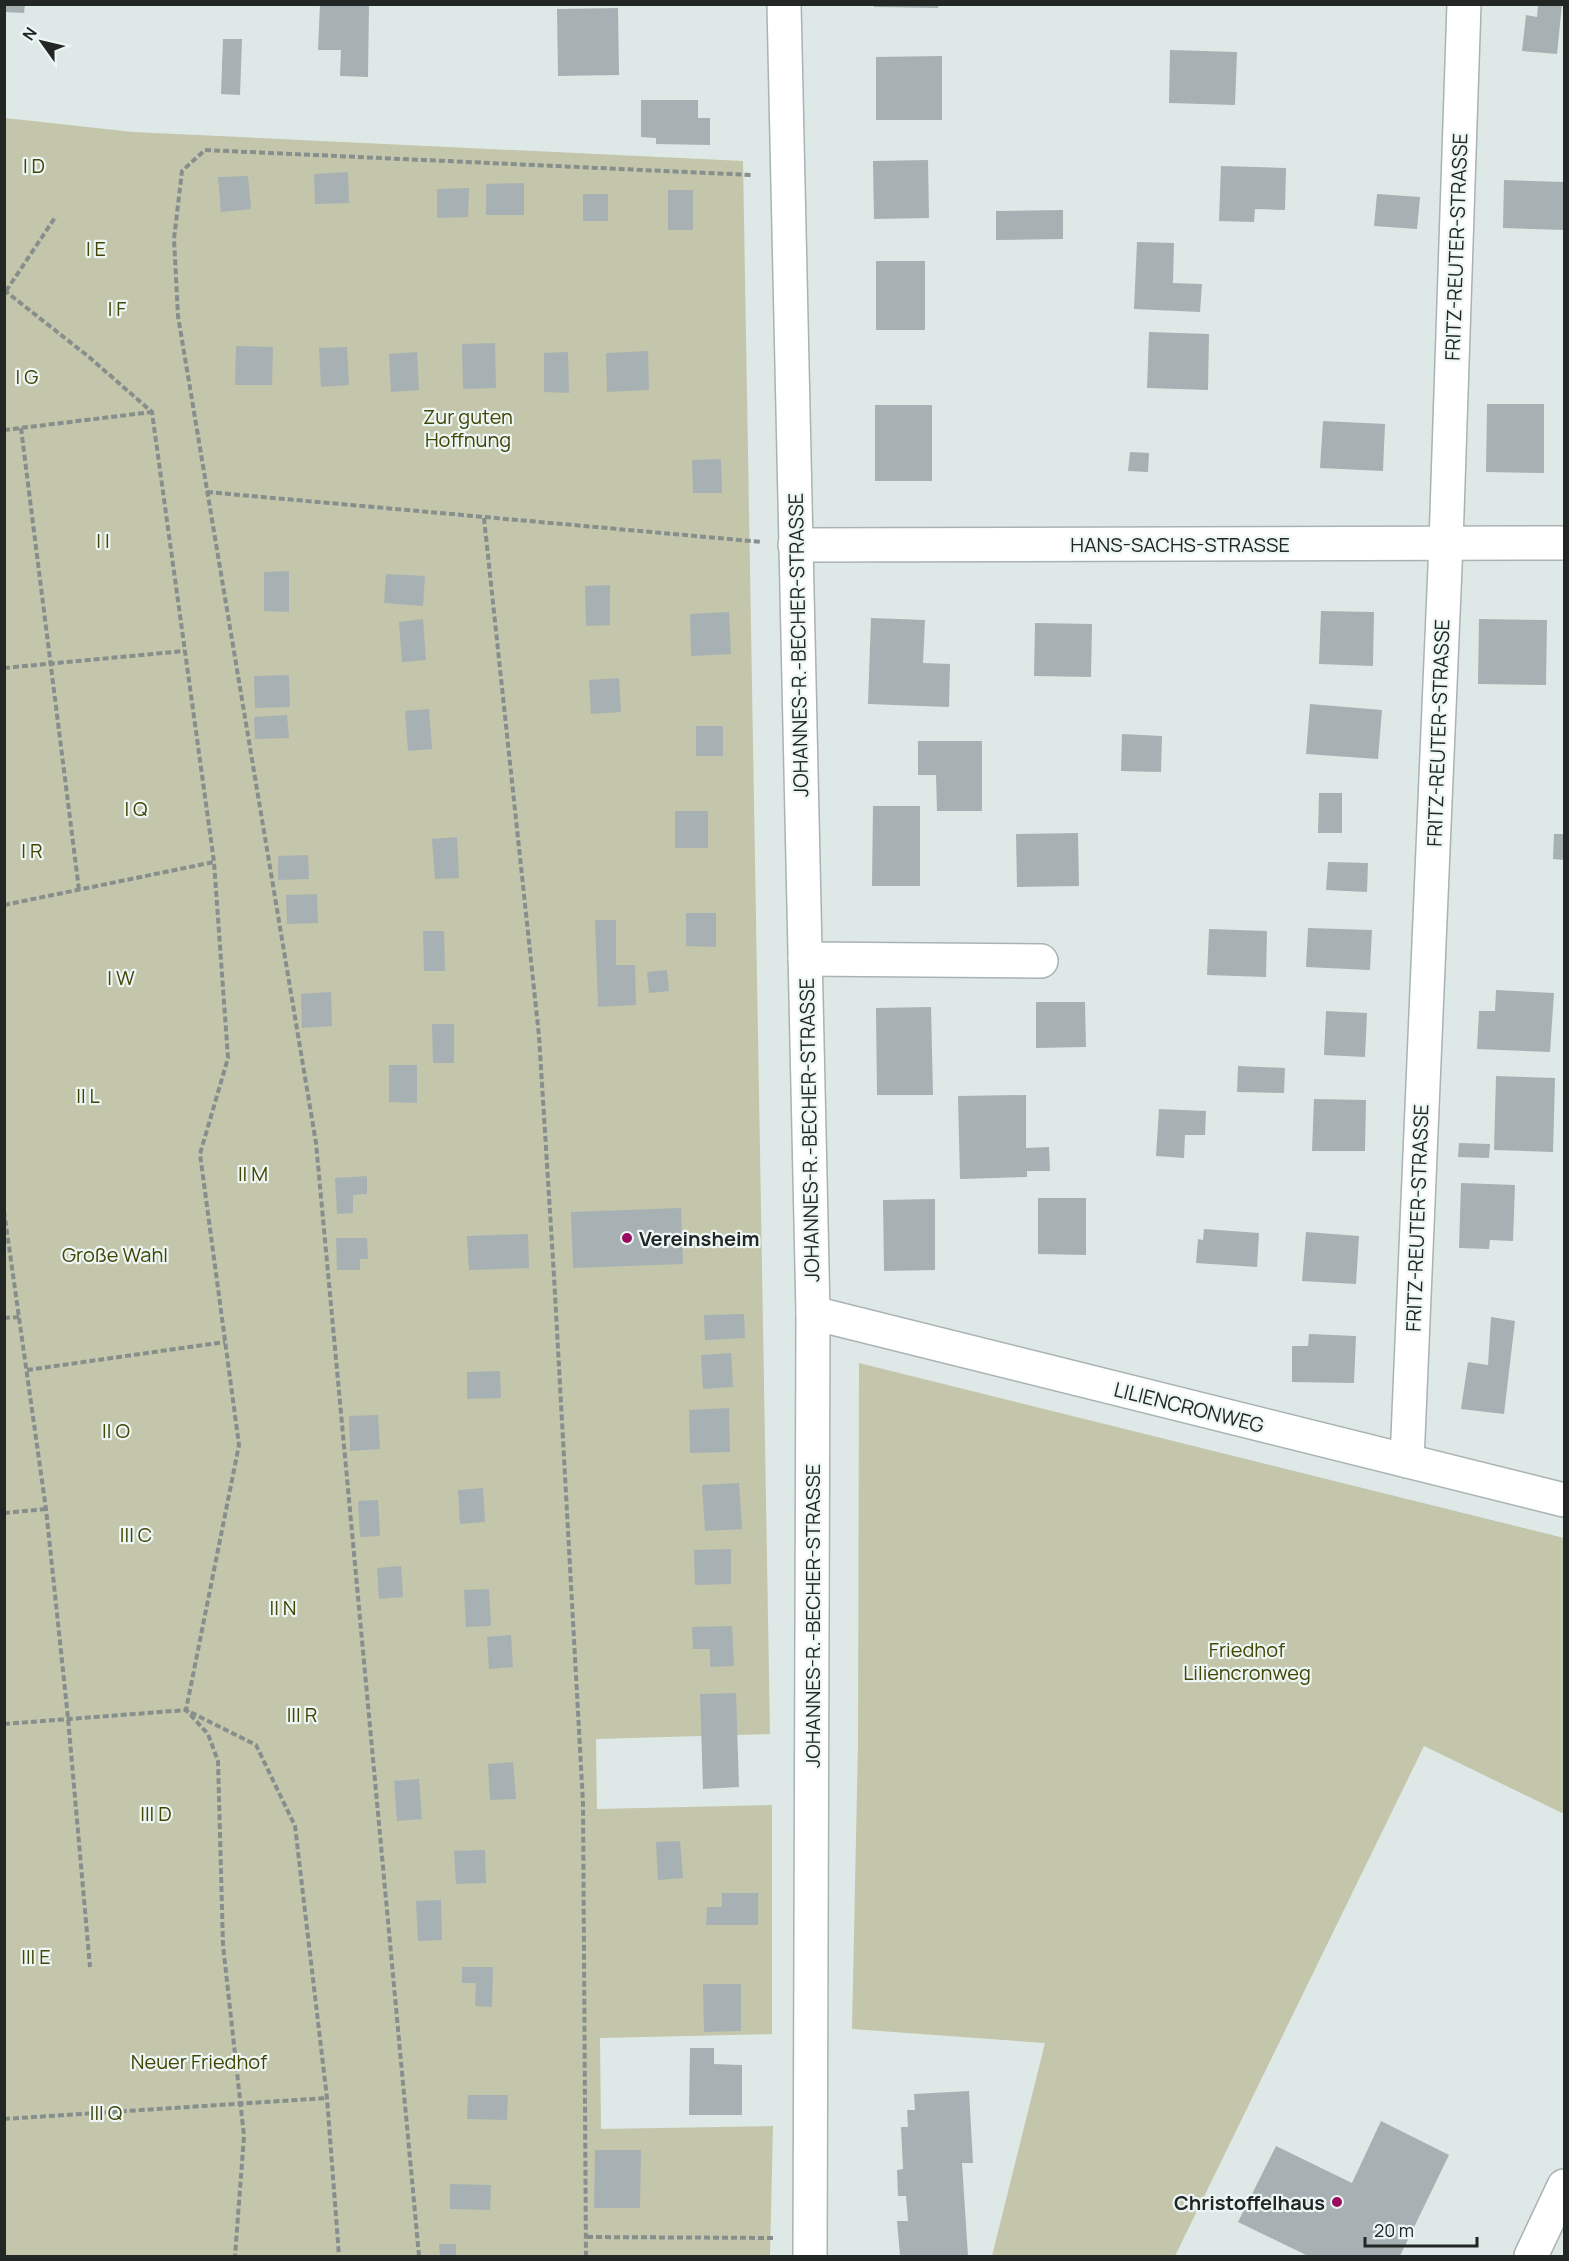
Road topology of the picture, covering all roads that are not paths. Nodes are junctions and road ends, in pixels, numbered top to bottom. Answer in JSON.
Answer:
{"nodes":[{"id":1,"x":784,"y":4,"type":"edge"},
{"id":2,"x":1464,"y":4,"type":"edge"},
{"id":3,"x":1446,"y":543,"type":"junction"},
{"id":4,"x":1564,"y":543,"type":"edge"},
{"id":5,"x":795,"y":545,"type":"junction"},
{"id":6,"x":805,"y":959,"type":"junction"},
{"id":7,"x":1041,"y":961,"type":"dead end"},
{"id":8,"x":813,"y":1313,"type":"junction"},
{"id":9,"x":1407,"y":1461,"type":"junction"},
{"id":10,"x":1564,"y":1500,"type":"edge"},
{"id":11,"x":1564,"y":2186,"type":"edge"},
{"id":12,"x":810,"y":2247,"type":"edge"},
{"id":13,"x":1531,"y":2256,"type":"edge"}],
"edges":[{"from":1,"to":5,"type":"street","name":"JOHANNES-R.-BECHER-STRASSE"},
{"from":2,"to":3,"type":"street","name":"FRITZ-REUTER-STRASSE"},
{"from":3,"to":4,"type":"street","name":"HANS-SACHS-STRASSE"},
{"from":3,"to":5,"type":"street","name":"HANS-SACHS-STRASSE"},
{"from":3,"to":9,"type":"street","name":"FRITZ-REUTER-STRASSE"},
{"from":5,"to":6,"type":"street","name":"JOHANNES-R.-BECHER-STRASSE"},
{"from":6,"to":7,"type":"street"},
{"from":6,"to":8,"type":"street","name":"JOHANNES-R.-BECHER-STRASSE"},
{"from":8,"to":9,"type":"street","name":"LILIENCRONWEG"},
{"from":8,"to":12,"type":"street","name":"JOHANNES-R.-BECHER-STRASSE"},
{"from":9,"to":10,"type":"street","name":"LILIENCRONWEG"},
{"from":11,"to":13,"type":"street"}]}
